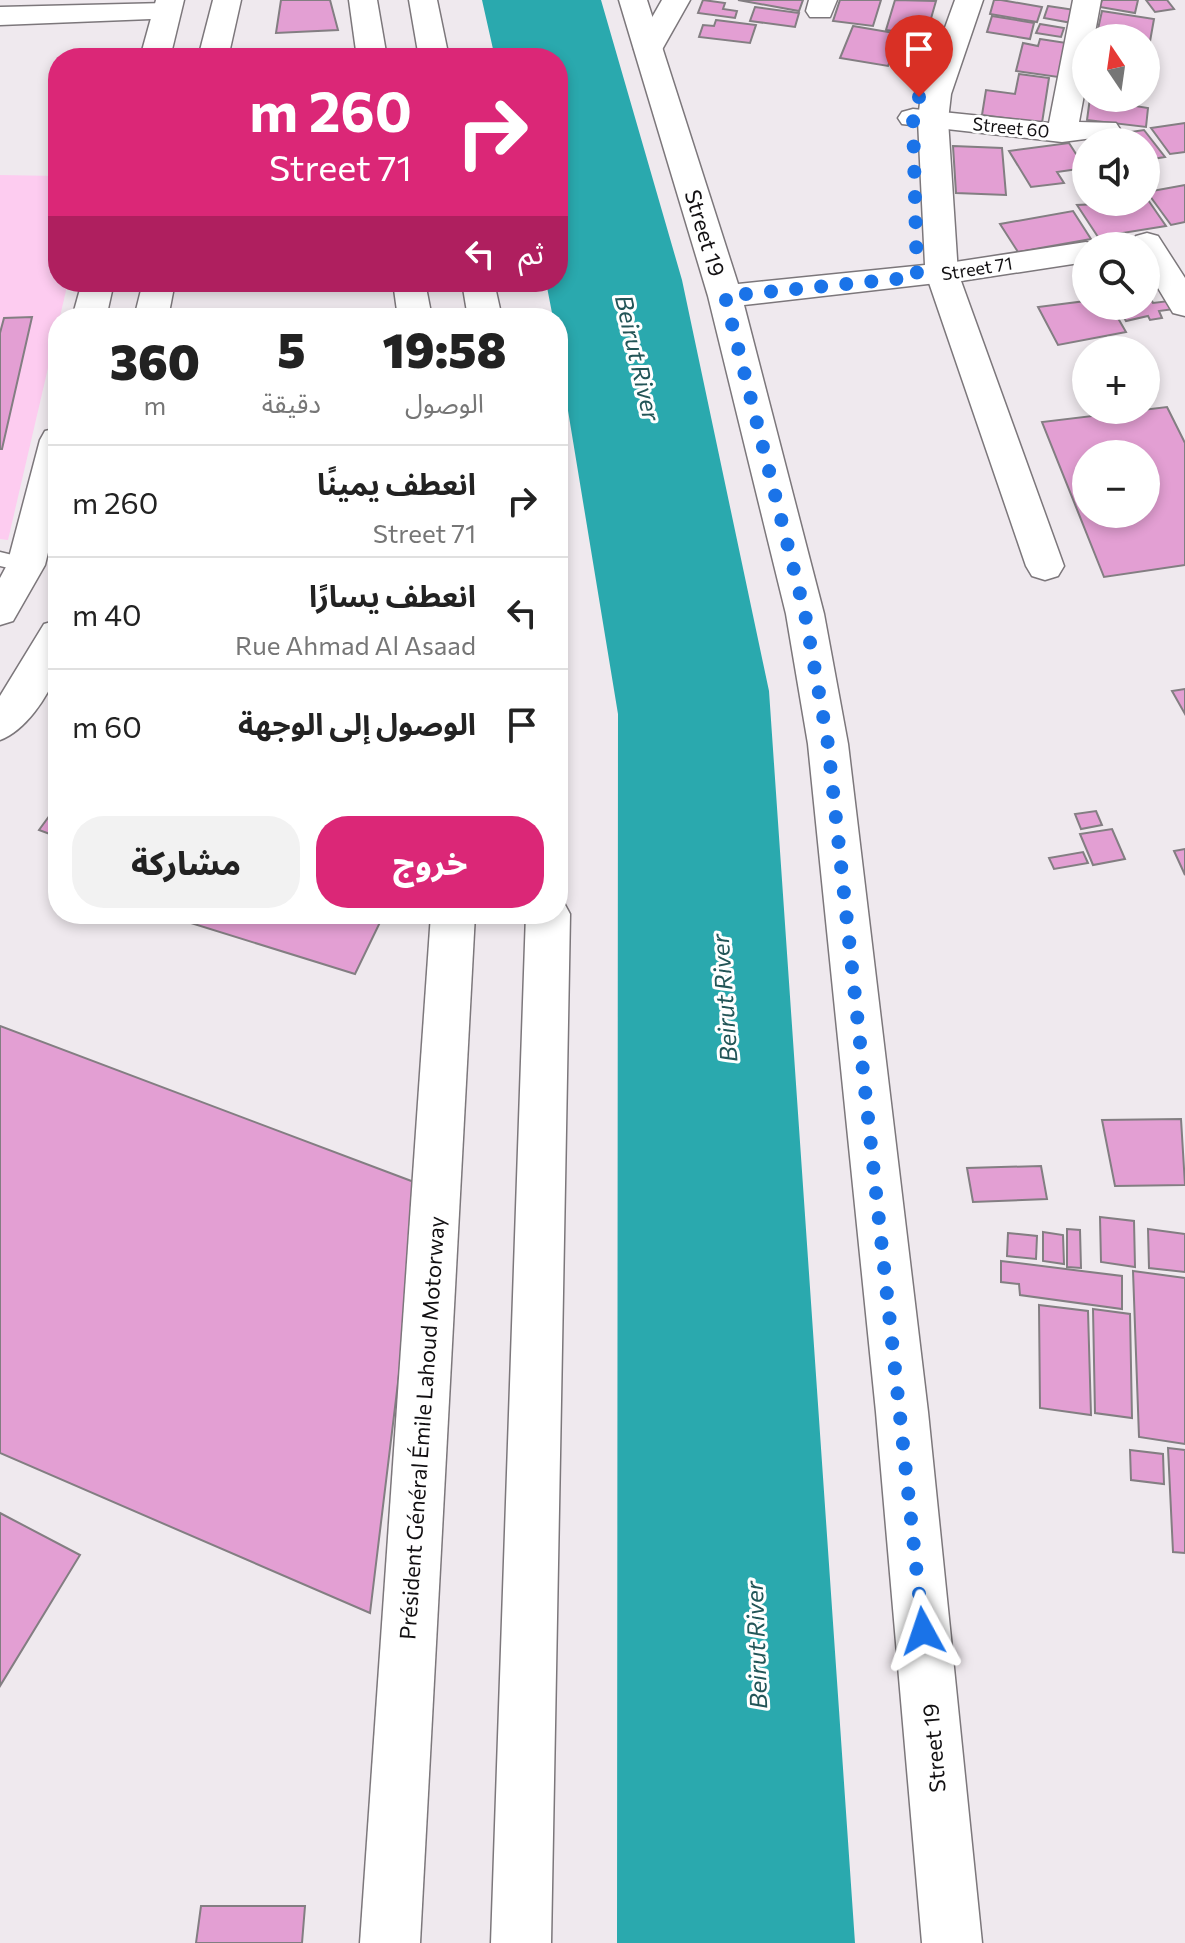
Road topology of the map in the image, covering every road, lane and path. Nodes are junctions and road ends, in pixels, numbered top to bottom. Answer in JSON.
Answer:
{"nodes":[{"id":1,"x":227,"y":0,"type":"edge"},
{"id":2,"x":363,"y":0,"type":"edge"},
{"id":3,"x":423,"y":0,"type":"edge"},
{"id":4,"x":633,"y":0,"type":"edge"},
{"id":5,"x":676,"y":0,"type":"edge"},
{"id":6,"x":950,"y":0,"type":"edge"},
{"id":7,"x":969,"y":0,"type":"edge"},
{"id":8,"x":1087,"y":0,"type":"edge"},
{"id":9,"x":168,"y":6,"type":"edge"},
{"id":10,"x":0,"y":16,"type":"edge"},
{"id":11,"x":158,"y":48,"type":"edge"},
{"id":12,"x":215,"y":48,"type":"edge"},
{"id":13,"x":370,"y":48,"type":"edge"},
{"id":14,"x":432,"y":48,"type":"edge"},
{"id":15,"x":649,"y":49,"type":"junction"},
{"id":16,"x":923,"y":119,"type":"junction"},
{"id":17,"x":1072,"y":132,"type":"edge"},
{"id":18,"x":1062,"y":133,"type":"junction"},
{"id":19,"x":1185,"y":236,"type":"edge"},
{"id":20,"x":1160,"y":240,"type":"edge"},
{"id":21,"x":1072,"y":254,"type":"edge"},
{"id":22,"x":1160,"y":274,"type":"edge"},
{"id":23,"x":930,"y":276,"type":"junction"},
{"id":24,"x":725,"y":296,"type":"junction"},
{"id":25,"x":1185,"y":305,"type":"edge"},
{"id":26,"x":48,"y":467,"type":"edge"},
{"id":27,"x":13,"y":562,"type":"edge"},
{"id":28,"x":1045,"y":566,"type":"dead end"},
{"id":29,"x":0,"y":611,"type":"edge"},
{"id":30,"x":48,"y":652,"type":"edge"},
{"id":31,"x":26,"y":692,"type":"junction"},
{"id":32,"x":0,"y":724,"type":"edge"},
{"id":33,"x":0,"y":731,"type":"edge"},
{"id":34,"x":452,"y":924,"type":"edge"},
{"id":35,"x":548,"y":924,"type":"edge"},
{"id":36,"x":390,"y":1943,"type":"edge"},
{"id":37,"x":521,"y":1943,"type":"edge"},
{"id":38,"x":952,"y":1943,"type":"edge"}],
"edges":[{"from":1,"to":12,"type":"main road"},
{"from":2,"to":13,"type":"main road"},
{"from":3,"to":14,"type":"main road"},
{"from":4,"to":15,"type":"main road","name":"Street 19"},
{"from":5,"to":15,"type":"main road"},
{"from":6,"to":16,"type":"main road"},
{"from":7,"to":16,"type":"main road"},
{"from":8,"to":18,"type":"main road","name":"Street 60"},
{"from":9,"to":10,"type":"main road"},
{"from":9,"to":11,"type":"main road"},
{"from":15,"to":24,"type":"main road","name":"Street 19"},
{"from":16,"to":18,"type":"main road","name":"Street 60"},
{"from":16,"to":23,"type":"main road"},
{"from":17,"to":18,"type":"main road","name":"Street 60"},
{"from":19,"to":20,"type":"main road"},
{"from":21,"to":23,"type":"main road","name":"Street 71"},
{"from":22,"to":25,"type":"main road"},
{"from":23,"to":24,"type":"main road","name":"Street 71"},
{"from":23,"to":28,"type":"main road"},
{"from":24,"to":38,"type":"main road","name":"Street 19"},
{"from":26,"to":27,"type":"main road"},
{"from":27,"to":29,"type":"main road"},
{"from":30,"to":31,"type":"main road"},
{"from":31,"to":32,"type":"main road"},
{"from":31,"to":33,"type":"main road"},
{"from":34,"to":36,"type":"main road","name":"Président Général Émile Lahoud Motorway"},
{"from":35,"to":37,"type":"main road"}]}
